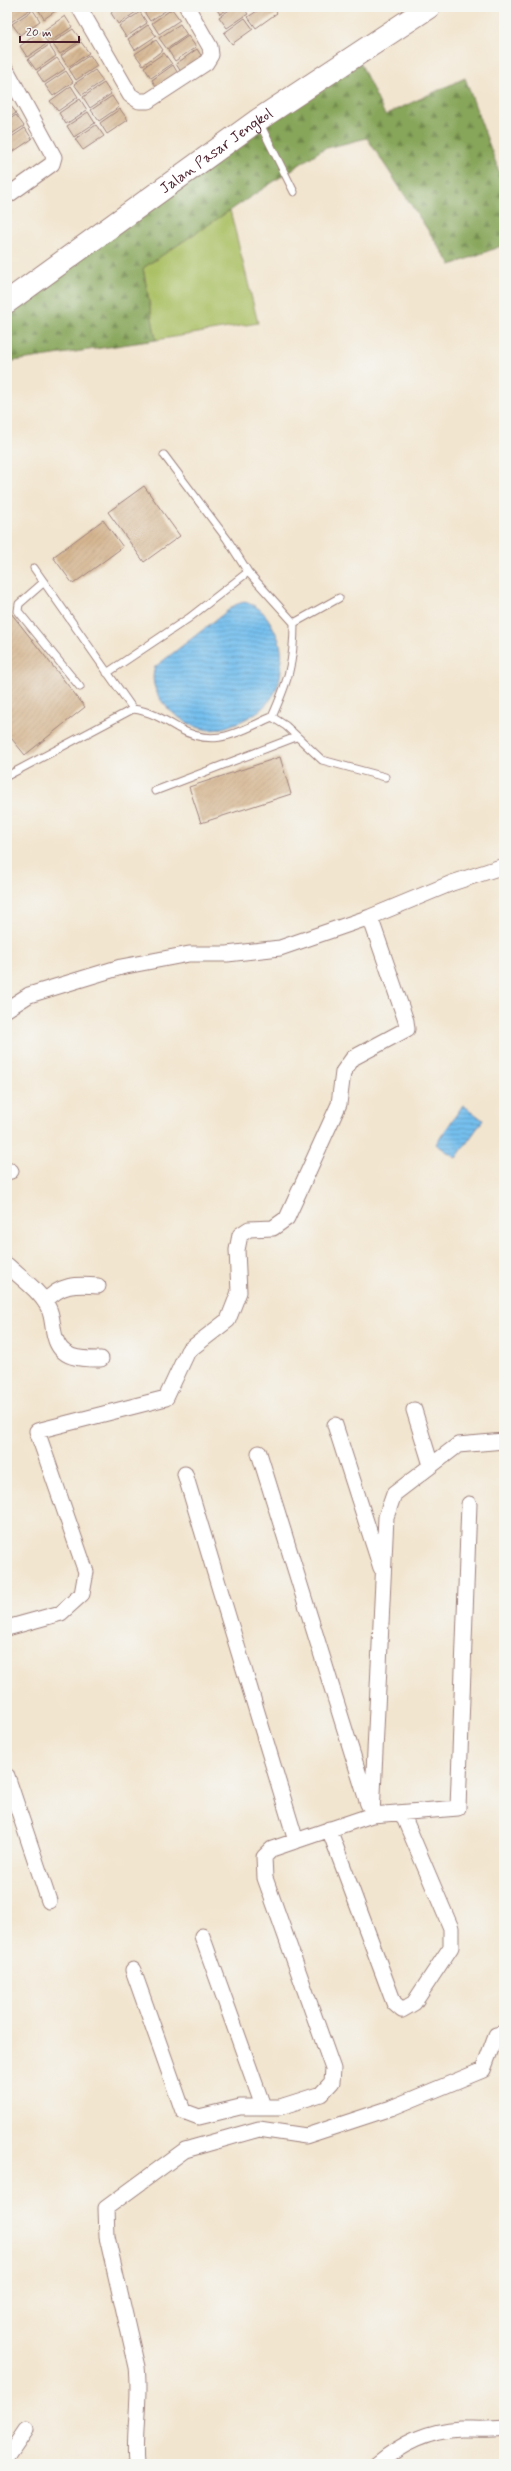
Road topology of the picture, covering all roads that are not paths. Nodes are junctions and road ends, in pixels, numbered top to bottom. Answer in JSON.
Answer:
{"nodes":[{"id":1,"x":79,"y":7,"type":"edge"},
{"id":2,"x":187,"y":7,"type":"edge"},
{"id":3,"x":429,"y":7,"type":"edge"},
{"id":4,"x":7,"y":71,"type":"edge"},
{"id":5,"x":258,"y":120,"type":"junction"},
{"id":6,"x":294,"y":192,"type":"dead end"},
{"id":7,"x":7,"y":196,"type":"edge"},
{"id":8,"x":7,"y":302,"type":"edge"},
{"id":9,"x":164,"y":455,"type":"dead end"},
{"id":10,"x":34,"y":568,"type":"dead end"},
{"id":11,"x":248,"y":572,"type":"junction"},
{"id":12,"x":44,"y":582,"type":"junction"},
{"id":13,"x":339,"y":598,"type":"dead end"},
{"id":14,"x":294,"y":623,"type":"junction"},
{"id":15,"x":107,"y":673,"type":"junction"},
{"id":16,"x":80,"y":687,"type":"dead end"},
{"id":17,"x":133,"y":710,"type":"junction"},
{"id":18,"x":272,"y":717,"type":"junction"},
{"id":19,"x":296,"y":738,"type":"junction"},
{"id":20,"x":7,"y":776,"type":"edge"},
{"id":21,"x":385,"y":777,"type":"dead end"},
{"id":22,"x":155,"y":791,"type":"dead end"},
{"id":23,"x":504,"y":866,"type":"edge"},
{"id":24,"x":370,"y":917,"type":"junction"},
{"id":25,"x":7,"y":1010,"type":"edge"},
{"id":26,"x":7,"y":1265,"type":"edge"},
{"id":27,"x":98,"y":1286,"type":"dead end"},
{"id":28,"x":45,"y":1302,"type":"junction"},
{"id":29,"x":101,"y":1359,"type":"dead end"},
{"id":30,"x":414,"y":1410,"type":"dead end"},
{"id":31,"x":335,"y":1425,"type":"dead end"},
{"id":32,"x":504,"y":1441,"type":"edge"},
{"id":33,"x":259,"y":1453,"type":"dead end"},
{"id":34,"x":431,"y":1465,"type":"junction"},
{"id":35,"x":185,"y":1474,"type":"dead end"},
{"id":36,"x":469,"y":1504,"type":"dead end"},
{"id":37,"x":384,"y":1578,"type":"junction"},
{"id":38,"x":7,"y":1628,"type":"edge"},
{"id":39,"x":7,"y":1776,"type":"edge"},
{"id":40,"x":402,"y":1813,"type":"junction"},
{"id":41,"x":372,"y":1815,"type":"junction"},
{"id":42,"x":329,"y":1829,"type":"junction"},
{"id":43,"x":296,"y":1840,"type":"junction"},
{"id":44,"x":49,"y":1901,"type":"dead end"},
{"id":45,"x":202,"y":1936,"type":"dead end"},
{"id":46,"x":133,"y":1970,"type":"dead end"},
{"id":47,"x":504,"y":2033,"type":"edge"},
{"id":48,"x":263,"y":2106,"type":"junction"},
{"id":49,"x":504,"y":2428,"type":"edge"},
{"id":50,"x":26,"y":2430,"type":"dead end"},
{"id":51,"x":7,"y":2458,"type":"edge"},
{"id":52,"x":136,"y":2464,"type":"edge"},
{"id":53,"x":377,"y":2464,"type":"edge"}],
"edges":[{"from":1,"to":2,"type":"street"},
{"from":3,"to":5,"type":"main road","name":"Jalan Pasar Jengkol"},
{"from":4,"to":7,"type":"street"},
{"from":5,"to":6,"type":"lane"},
{"from":5,"to":8,"type":"main road","name":"Jalan Pasar Jengkol"},
{"from":9,"to":11,"type":"lane"},
{"from":10,"to":12,"type":"lane"},
{"from":11,"to":14,"type":"lane"},
{"from":11,"to":15,"type":"lane"},
{"from":12,"to":15,"type":"lane"},
{"from":12,"to":16,"type":"lane"},
{"from":13,"to":14,"type":"lane"},
{"from":14,"to":18,"type":"lane"},
{"from":15,"to":17,"type":"lane"},
{"from":17,"to":18,"type":"lane"},
{"from":17,"to":20,"type":"lane"},
{"from":18,"to":19,"type":"lane"},
{"from":19,"to":21,"type":"lane"},
{"from":19,"to":22,"type":"lane"},
{"from":23,"to":24,"type":"street"},
{"from":24,"to":25,"type":"street"},
{"from":24,"to":38,"type":"street"},
{"from":26,"to":28,"type":"street"},
{"from":27,"to":28,"type":"street"},
{"from":28,"to":29,"type":"street"},
{"from":30,"to":34,"type":"street"},
{"from":31,"to":37,"type":"street"},
{"from":32,"to":34,"type":"street"},
{"from":33,"to":41,"type":"street"},
{"from":34,"to":37,"type":"street"},
{"from":35,"to":43,"type":"street"},
{"from":36,"to":40,"type":"street"},
{"from":37,"to":41,"type":"street"},
{"from":39,"to":44,"type":"street"},
{"from":40,"to":41,"type":"street"},
{"from":40,"to":42,"type":"street"},
{"from":41,"to":42,"type":"street"},
{"from":42,"to":43,"type":"street"},
{"from":43,"to":48,"type":"street"},
{"from":45,"to":48,"type":"street"},
{"from":46,"to":48,"type":"street"},
{"from":47,"to":52,"type":"street"},
{"from":49,"to":53,"type":"street"},
{"from":50,"to":51,"type":"street"}]}
